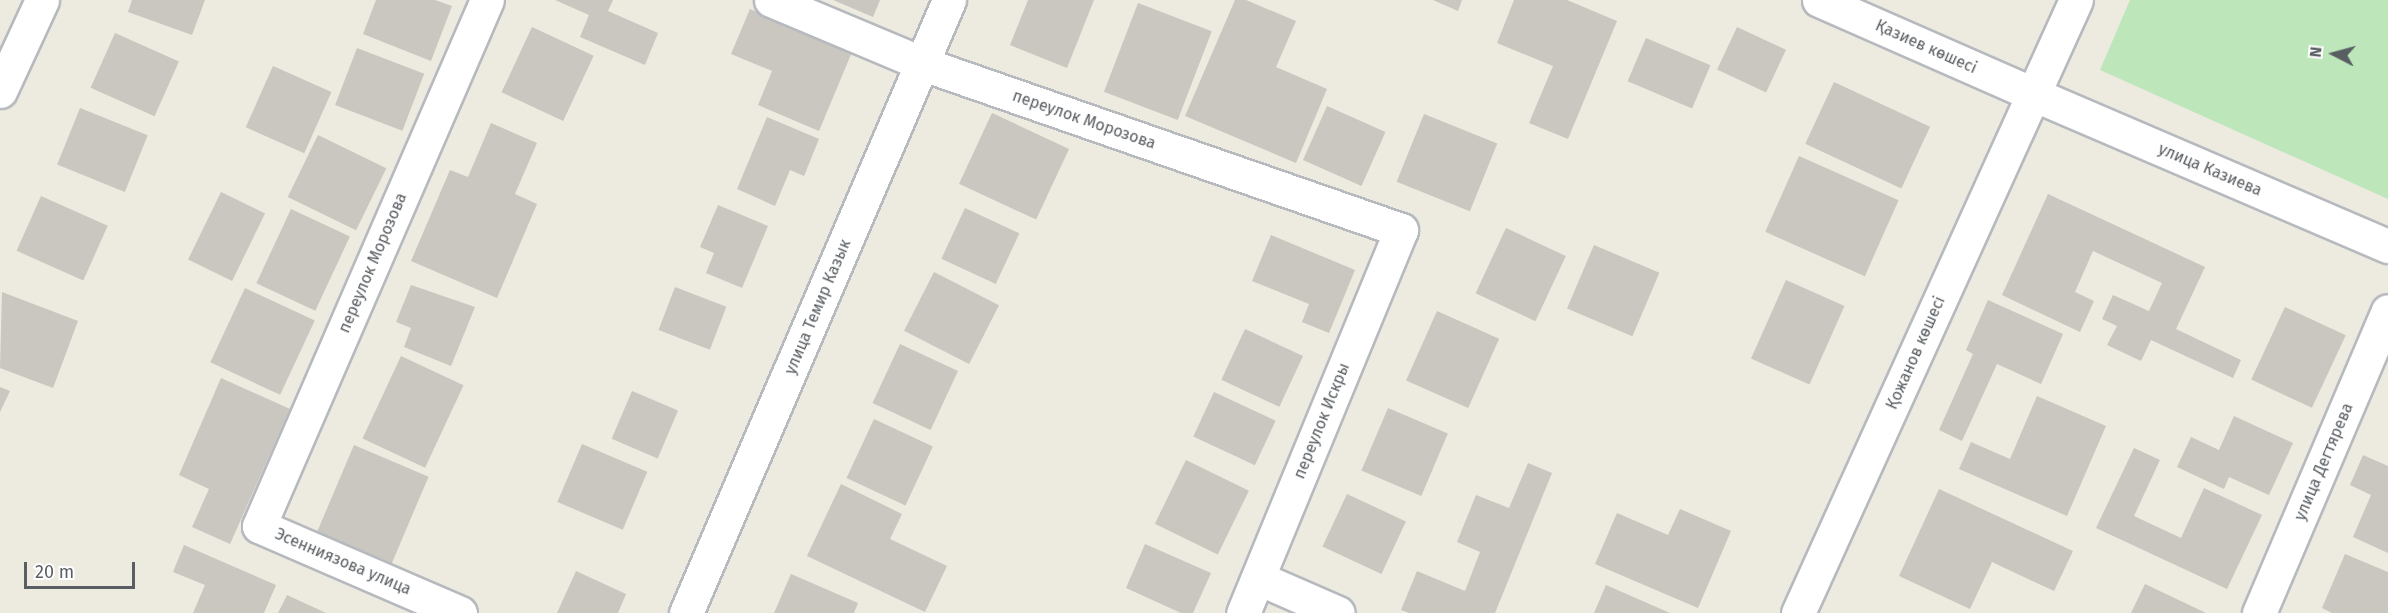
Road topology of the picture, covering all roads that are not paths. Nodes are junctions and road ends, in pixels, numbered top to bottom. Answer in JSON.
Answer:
{"nodes":[{"id":1,"x":42,"y":0,"type":"edge"},
{"id":2,"x":487,"y":0,"type":"edge"},
{"id":3,"x":771,"y":0,"type":"edge"},
{"id":4,"x":949,"y":0,"type":"edge"},
{"id":5,"x":1819,"y":0,"type":"edge"},
{"id":6,"x":2076,"y":0,"type":"edge"},
{"id":7,"x":11,"y":41,"type":"edge"},
{"id":8,"x":923,"y":64,"type":"junction"},
{"id":9,"x":0,"y":91,"type":"edge"},
{"id":10,"x":2033,"y":94,"type":"junction"},
{"id":11,"x":1401,"y":230,"type":"joint"},
{"id":12,"x":2388,"y":246,"type":"edge"},
{"id":13,"x":2388,"y":311,"type":"edge"},
{"id":14,"x":258,"y":526,"type":"joint"},
{"id":15,"x":1258,"y":578,"type":"junction"},
{"id":16,"x":460,"y":613,"type":"edge"},
{"id":17,"x":686,"y":613,"type":"edge"},
{"id":18,"x":1243,"y":613,"type":"edge"},
{"id":19,"x":1338,"y":613,"type":"edge"},
{"id":20,"x":1798,"y":613,"type":"edge"},
{"id":21,"x":2259,"y":613,"type":"edge"}],
"edges":[{"from":1,"to":7,"type":"street"},
{"from":2,"to":14,"type":"street","name":"переулок Морозова"},
{"from":3,"to":8,"type":"street","name":"переулок Морозова"},
{"from":4,"to":8,"type":"street","name":"улица Темир Казык"},
{"from":5,"to":10,"type":"street","name":"Қазиев көшесі"},
{"from":6,"to":10,"type":"street","name":"Қожанов көшесі"},
{"from":7,"to":9,"type":"street"},
{"from":8,"to":11,"type":"street","name":"переулок Морозова"},
{"from":8,"to":17,"type":"street","name":"улица Темир Казык"},
{"from":10,"to":12,"type":"street","name":"улица Казиева"},
{"from":10,"to":20,"type":"street","name":"Қожанов көшесі"},
{"from":11,"to":15,"type":"street","name":"переулок Искры"},
{"from":13,"to":21,"type":"street","name":"улица Дегтярева"},
{"from":14,"to":16,"type":"street","name":"Эсенниязова улица"},
{"from":15,"to":18,"type":"street","name":"переулок Искры"},
{"from":15,"to":19,"type":"street"}]}
